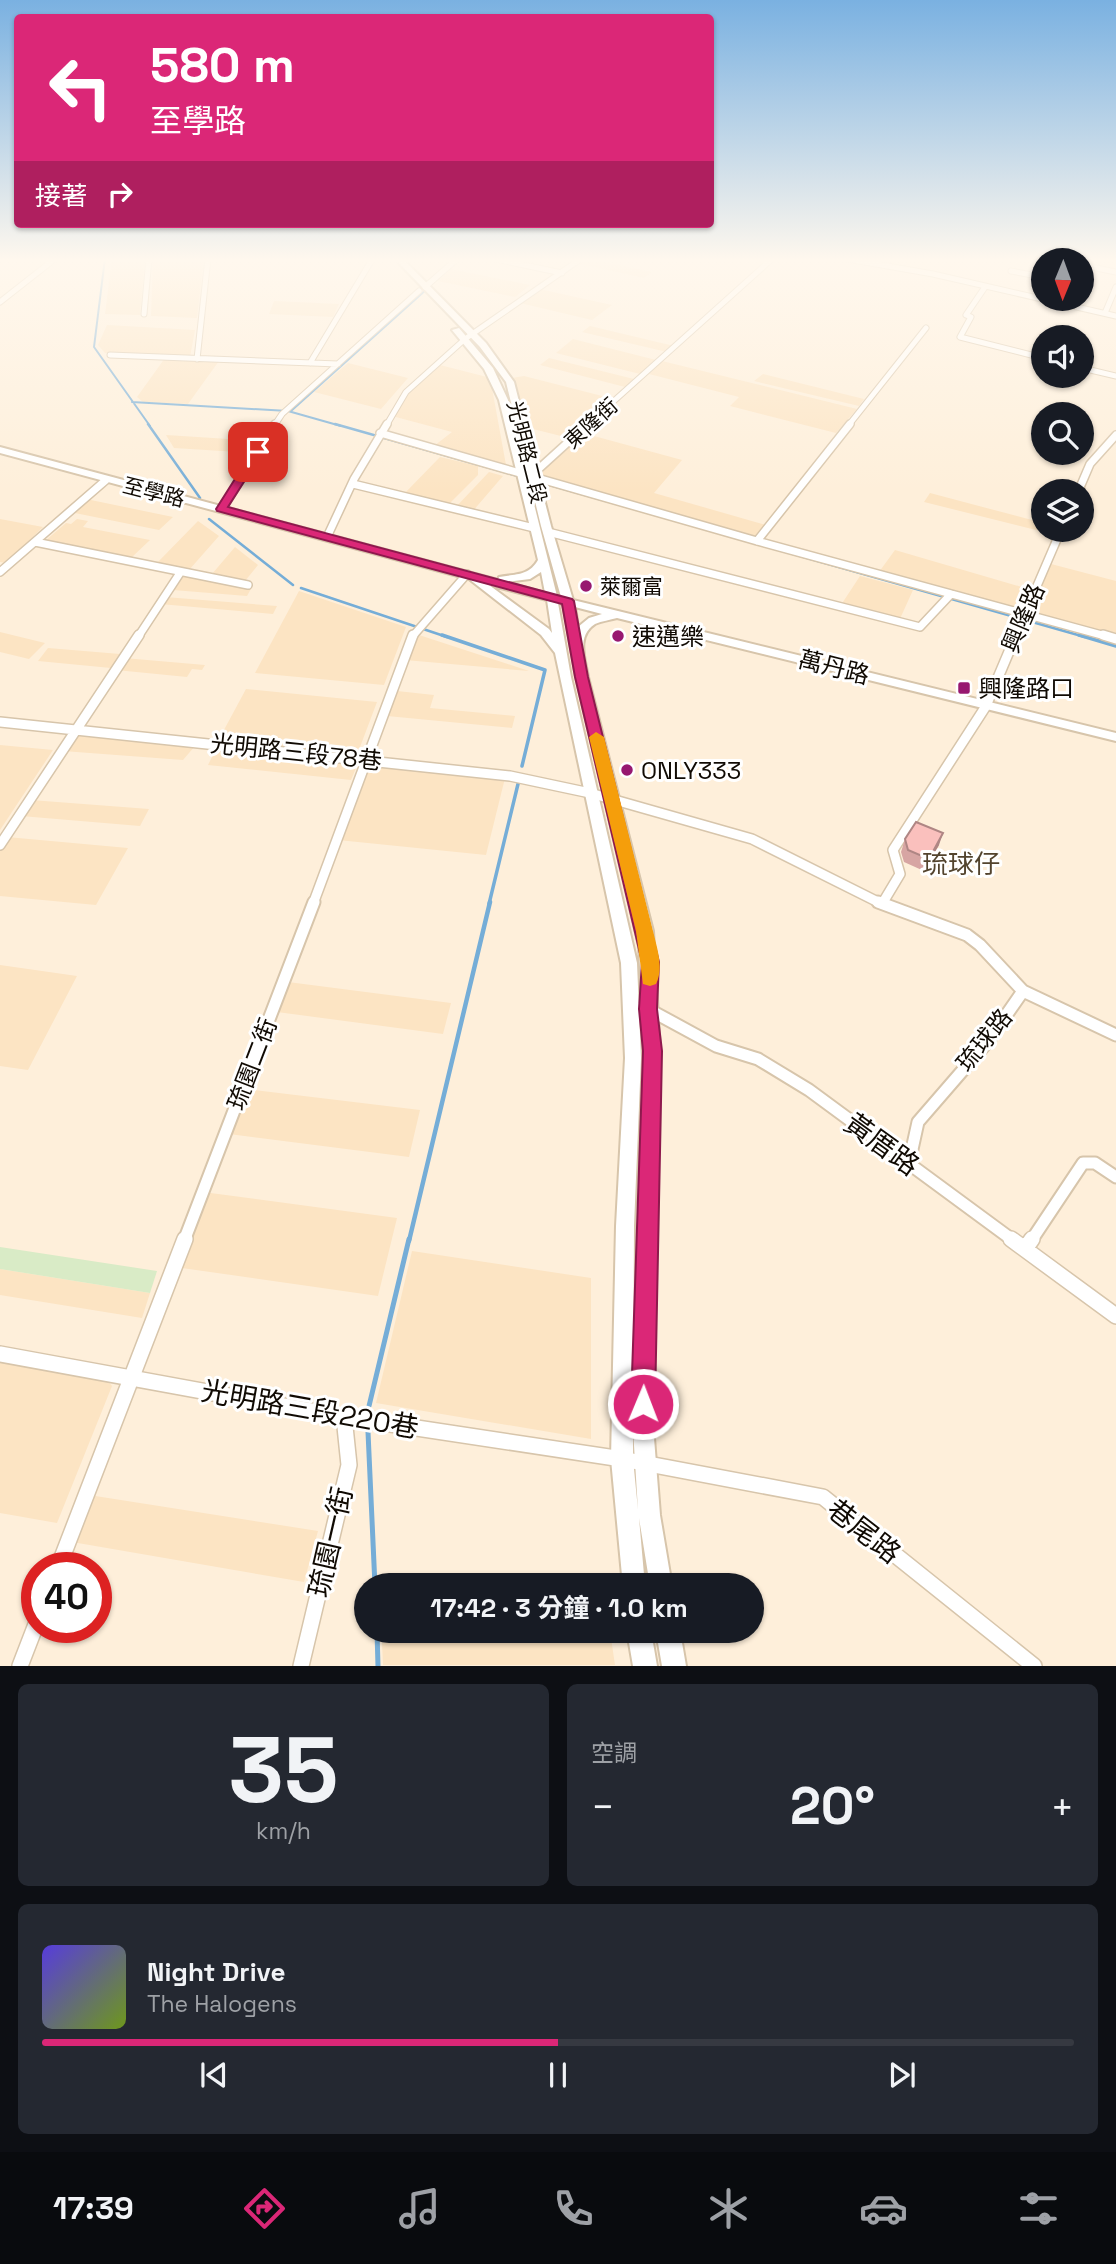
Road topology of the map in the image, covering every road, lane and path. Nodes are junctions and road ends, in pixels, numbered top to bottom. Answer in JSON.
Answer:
{"nodes":[{"id":1,"x":200,"y":336,"type":"edge"},
{"id":2,"x":326,"y":336,"type":"edge"},
{"id":3,"x":370,"y":336,"type":"edge"},
{"id":4,"x":686,"y":336,"type":"edge"},
{"id":5,"x":920,"y":336,"type":"edge"},
{"id":6,"x":961,"y":336,"type":"edge"},
{"id":7,"x":469,"y":337,"type":"joint"},
{"id":8,"x":110,"y":355,"type":"dead end"},
{"id":9,"x":1031,"y":355,"type":"edge"},
{"id":10,"x":197,"y":359,"type":"junction"},
{"id":11,"x":310,"y":363,"type":"junction"},
{"id":12,"x":338,"y":364,"type":"junction"},
{"id":13,"x":1094,"y":371,"type":"edge"},
{"id":14,"x":1116,"y":376,"type":"edge"},
{"id":15,"x":380,"y":433,"type":"junction"},
{"id":16,"x":1116,"y":435,"type":"edge"},
{"id":17,"x":0,"y":450,"type":"edge"},
{"id":18,"x":529,"y":475,"type":"junction"},
{"id":19,"x":1084,"y":479,"type":"edge"},
{"id":20,"x":106,"y":480,"type":"junction"},
{"id":21,"x":352,"y":484,"type":"junction"},
{"id":22,"x":222,"y":509,"type":"junction"},
{"id":23,"x":534,"y":528,"type":"junction"},
{"id":24,"x":548,"y":532,"type":"junction"},
{"id":25,"x":327,"y":537,"type":"junction"},
{"id":26,"x":757,"y":541,"type":"junction"},
{"id":27,"x":35,"y":542,"type":"junction"},
{"id":28,"x":1056,"y":542,"type":"edge"},
{"id":29,"x":542,"y":561,"type":"junction"},
{"id":30,"x":0,"y":572,"type":"edge"},
{"id":31,"x":180,"y":573,"type":"junction"},
{"id":32,"x":467,"y":574,"type":"junction"},
{"id":33,"x":248,"y":585,"type":"dead end"},
{"id":34,"x":948,"y":597,"type":"junction"},
{"id":35,"x":560,"y":600,"type":"junction"},
{"id":36,"x":630,"y":617,"type":"junction"},
{"id":37,"x":1023,"y":617,"type":"junction"},
{"id":38,"x":1116,"y":639,"type":"edge"},
{"id":39,"x":568,"y":650,"type":"junction"},
{"id":40,"x":986,"y":705,"type":"junction"},
{"id":41,"x":0,"y":722,"type":"edge"},
{"id":42,"x":75,"y":730,"type":"junction"},
{"id":43,"x":1116,"y":737,"type":"edge"},
{"id":44,"x":368,"y":760,"type":"junction"},
{"id":45,"x":590,"y":793,"type":"junction"},
{"id":46,"x":611,"y":799,"type":"junction"},
{"id":47,"x":0,"y":845,"type":"edge"},
{"id":48,"x":882,"y":904,"type":"junction"},
{"id":49,"x":1023,"y":991,"type":"junction"},
{"id":50,"x":630,"y":1008,"type":"junction"},
{"id":51,"x":648,"y":1009,"type":"junction"},
{"id":52,"x":1116,"y":1035,"type":"edge"},
{"id":53,"x":909,"y":1163,"type":"junction"},
{"id":54,"x":1116,"y":1177,"type":"edge"},
{"id":55,"x":1026,"y":1249,"type":"junction"},
{"id":56,"x":1116,"y":1316,"type":"edge"},
{"id":57,"x":0,"y":1354,"type":"edge"},
{"id":58,"x":132,"y":1377,"type":"junction"},
{"id":59,"x":344,"y":1417,"type":"junction"},
{"id":60,"x":622,"y":1459,"type":"junction"},
{"id":61,"x":646,"y":1466,"type":"junction"},
{"id":62,"x":64,"y":1552,"type":"edge"},
{"id":63,"x":633,"y":1573,"type":"edge"},
{"id":64,"x":659,"y":1573,"type":"edge"},
{"id":65,"x":29,"y":1643,"type":"edge"},
{"id":66,"x":641,"y":1643,"type":"edge"},
{"id":67,"x":670,"y":1643,"type":"edge"},
{"id":68,"x":20,"y":1665,"type":"edge"},
{"id":69,"x":301,"y":1665,"type":"edge"},
{"id":70,"x":645,"y":1665,"type":"edge"},
{"id":71,"x":674,"y":1665,"type":"edge"},
{"id":72,"x":1034,"y":1665,"type":"edge"}],
"edges":[{"from":1,"to":10,"type":"street"},
{"from":2,"to":11,"type":"street"},
{"from":3,"to":12,"type":"street"},
{"from":4,"to":18,"type":"street","name":"東隆街"},
{"from":5,"to":26,"type":"street"},
{"from":6,"to":9,"type":"street"},
{"from":7,"to":15,"type":"street"},
{"from":7,"to":18,"type":"street","name":"光明路二段"},
{"from":8,"to":10,"type":"street"},
{"from":10,"to":11,"type":"street"},
{"from":11,"to":12,"type":"street"},
{"from":12,"to":22,"type":"street"},
{"from":13,"to":14,"type":"street"},
{"from":15,"to":18,"type":"street"},
{"from":15,"to":21,"type":"street"},
{"from":16,"to":19,"type":"street"},
{"from":17,"to":20,"type":"street","name":"至學路"},
{"from":18,"to":23,"type":"street","name":"光明路二段"},
{"from":18,"to":24,"type":"street","name":"光明路二段"},
{"from":18,"to":26,"type":"street"},
{"from":20,"to":22,"type":"street","name":"至學路"},
{"from":20,"to":27,"type":"street"},
{"from":21,"to":23,"type":"street"},
{"from":21,"to":25,"type":"street"},
{"from":22,"to":25,"type":"street","name":"至學路"},
{"from":23,"to":29,"type":"street","name":"光明路二段"},
{"from":24,"to":34,"type":"street"},
{"from":24,"to":35,"type":"street","name":"光明路二段"},
{"from":25,"to":32,"type":"street","name":"至學路"},
{"from":26,"to":34,"type":"street"},
{"from":27,"to":30,"type":"street"},
{"from":27,"to":31,"type":"street"},
{"from":28,"to":37,"type":"street","name":"興隆路"},
{"from":29,"to":32,"type":"street"},
{"from":29,"to":35,"type":"street","name":"光明路二段"},
{"from":31,"to":33,"type":"street"},
{"from":31,"to":42,"type":"street"},
{"from":32,"to":35,"type":"street","name":"至學路"},
{"from":32,"to":39,"type":"street"},
{"from":32,"to":44,"type":"street","name":"琉園二街"},
{"from":34,"to":37,"type":"street"},
{"from":35,"to":36,"type":"street","name":"萬丹路"},
{"from":35,"to":39,"type":"street"},
{"from":36,"to":39,"type":"street"},
{"from":36,"to":40,"type":"street","name":"萬丹路"},
{"from":37,"to":38,"type":"street"},
{"from":37,"to":40,"type":"street","name":"興隆路"},
{"from":39,"to":45,"type":"street"},
{"from":39,"to":46,"type":"street"},
{"from":40,"to":43,"type":"street","name":"萬丹路"},
{"from":40,"to":48,"type":"street"},
{"from":41,"to":42,"type":"street","name":"光明路三段78巷"},
{"from":42,"to":44,"type":"street","name":"光明路三段78巷"},
{"from":42,"to":47,"type":"street"},
{"from":44,"to":45,"type":"street","name":"光明路三段78巷"},
{"from":44,"to":58,"type":"street","name":"琉園二街"},
{"from":45,"to":46,"type":"street","name":"琉球路"},
{"from":45,"to":50,"type":"street"},
{"from":46,"to":48,"type":"street","name":"琉球路"},
{"from":46,"to":51,"type":"street"},
{"from":48,"to":49,"type":"street","name":"琉球路"},
{"from":49,"to":52,"type":"street"},
{"from":49,"to":53,"type":"street","name":"琉球路"},
{"from":50,"to":51,"type":"street","name":"黃厝路"},
{"from":50,"to":60,"type":"street"},
{"from":51,"to":53,"type":"street","name":"黃厝路"},
{"from":51,"to":61,"type":"street"},
{"from":53,"to":55,"type":"street","name":"黃厝路"},
{"from":54,"to":55,"type":"street"},
{"from":55,"to":56,"type":"street","name":"黃厝路"},
{"from":57,"to":58,"type":"street","name":"光明路三段220巷"},
{"from":58,"to":59,"type":"street","name":"光明路三段220巷"},
{"from":58,"to":62,"type":"street","name":"琉園二街"},
{"from":59,"to":60,"type":"street","name":"光明路三段220巷"},
{"from":59,"to":69,"type":"street","name":"琉園一街"},
{"from":60,"to":61,"type":"street","name":"巷尾路"},
{"from":60,"to":63,"type":"street"},
{"from":61,"to":64,"type":"street"},
{"from":61,"to":72,"type":"street","name":"巷尾路"},
{"from":65,"to":68,"type":"street"},
{"from":66,"to":70,"type":"street"},
{"from":67,"to":71,"type":"street"}]}
